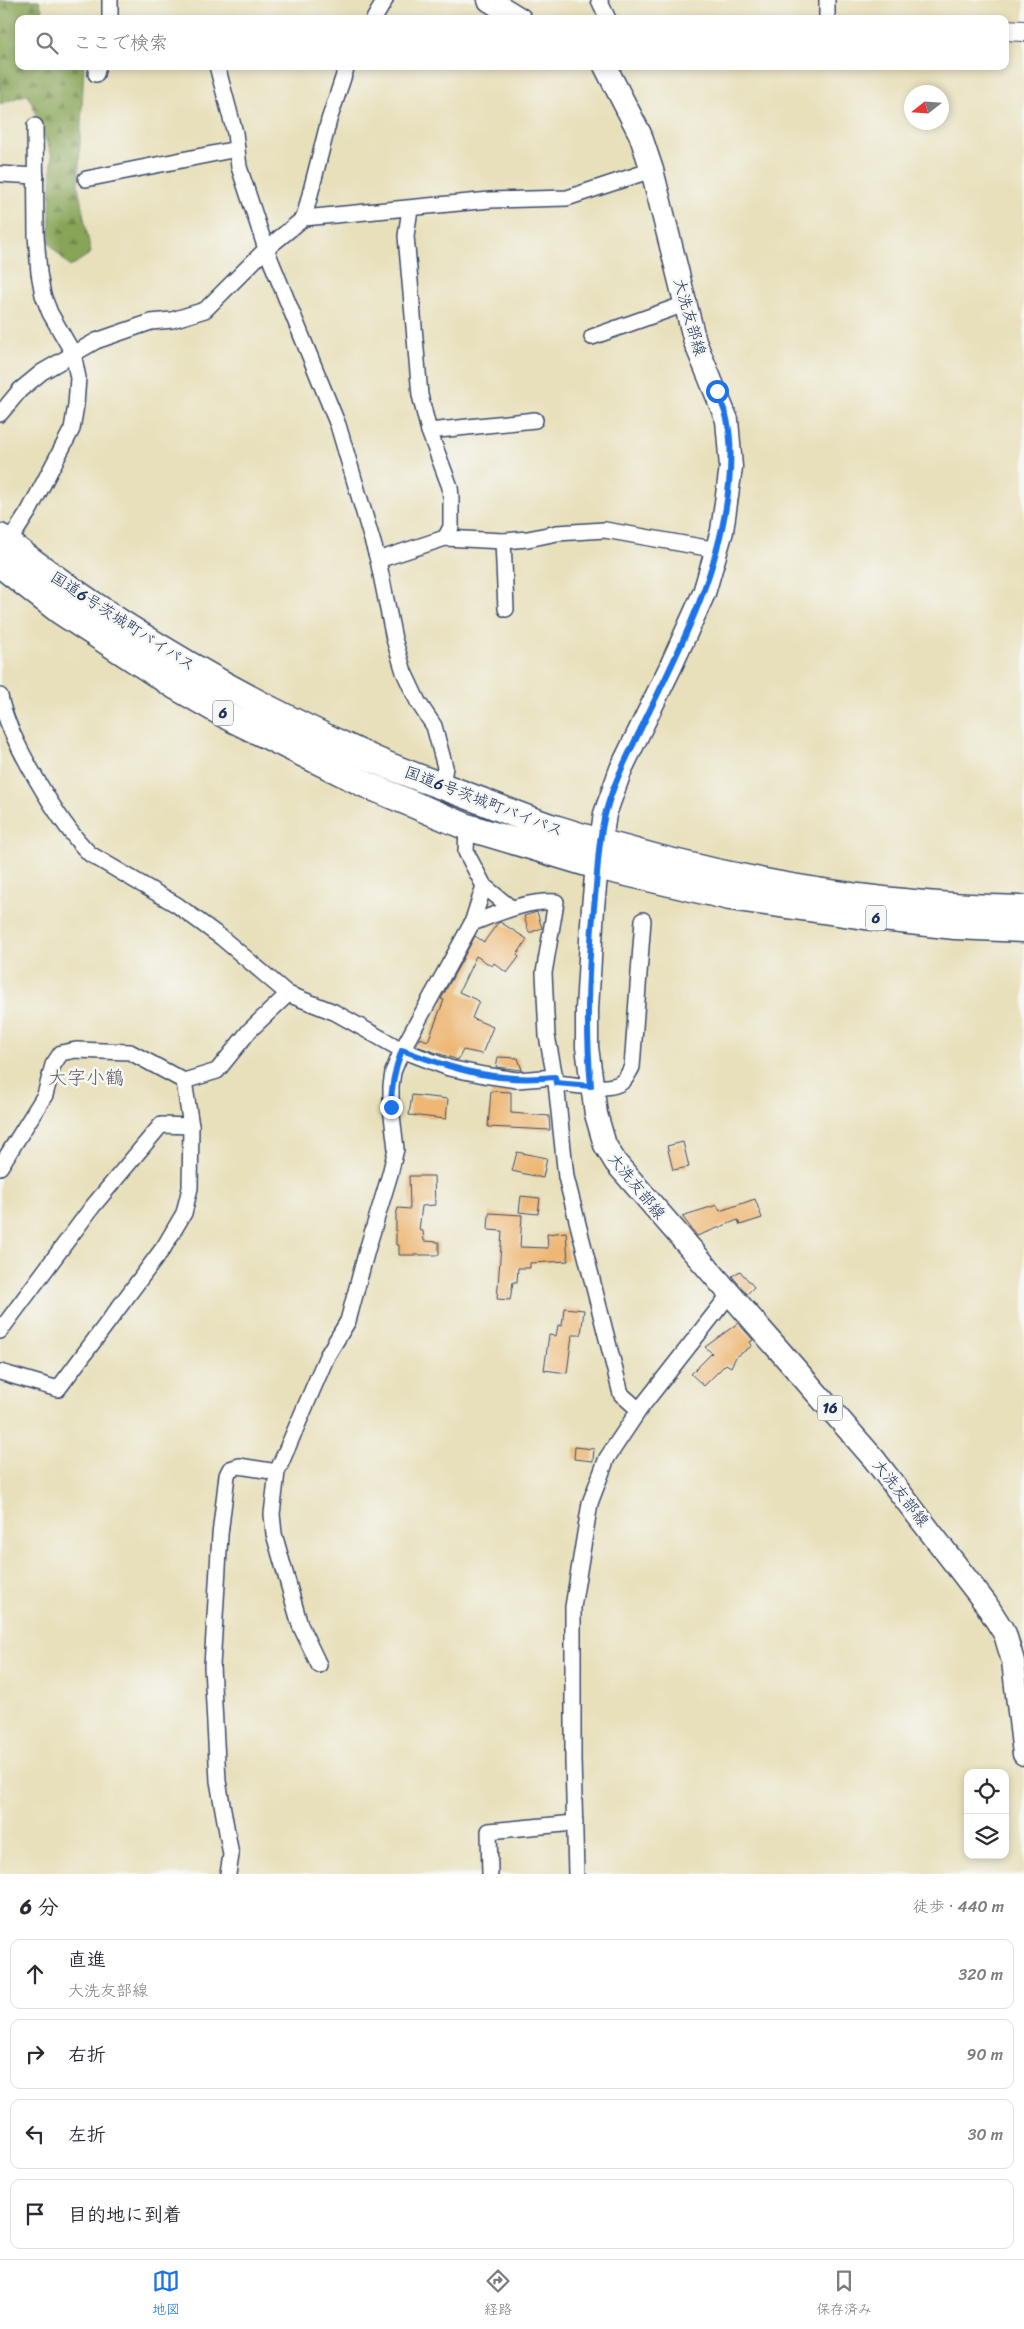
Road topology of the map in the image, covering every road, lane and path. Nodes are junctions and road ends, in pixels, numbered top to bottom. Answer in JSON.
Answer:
{"nodes":[{"id":1,"x":110,"y":0,"type":"edge"},
{"id":2,"x":385,"y":0,"type":"edge"},
{"id":3,"x":488,"y":0,"type":"edge"},
{"id":4,"x":599,"y":0,"type":"edge"},
{"id":5,"x":827,"y":0,"type":"edge"},
{"id":6,"x":110,"y":15,"type":"edge"},
{"id":7,"x":376,"y":15,"type":"edge"},
{"id":8,"x":513,"y":15,"type":"edge"},
{"id":9,"x":606,"y":15,"type":"edge"},
{"id":10,"x":828,"y":15,"type":"edge"},
{"id":11,"x":1009,"y":30,"type":"edge"},
{"id":12,"x":1024,"y":31,"type":"edge"},
{"id":13,"x":218,"y":70,"type":"edge"},
{"id":14,"x":346,"y":70,"type":"edge"},
{"id":15,"x":607,"y":70,"type":"edge"},
{"id":16,"x":35,"y":126,"type":"dead end"},
{"id":17,"x":237,"y":149,"type":"junction"},
{"id":18,"x":652,"y":170,"type":"junction"},
{"id":19,"x":0,"y":174,"type":"edge"},
{"id":20,"x":36,"y":176,"type":"junction"},
{"id":21,"x":86,"y":179,"type":"dead end"},
{"id":22,"x":410,"y":208,"type":"junction"},
{"id":23,"x":304,"y":218,"type":"junction"},
{"id":24,"x":266,"y":249,"type":"junction"},
{"id":25,"x":685,"y":304,"type":"junction"},
{"id":26,"x":592,"y":337,"type":"dead end"},
{"id":27,"x":74,"y":352,"type":"junction"},
{"id":28,"x":0,"y":414,"type":"edge"},
{"id":29,"x":535,"y":420,"type":"dead end"},
{"id":30,"x":429,"y":431,"type":"junction"},
{"id":31,"x":445,"y":538,"type":"junction"},
{"id":32,"x":503,"y":541,"type":"junction"},
{"id":33,"x":2,"y":550,"type":"edge"},
{"id":34,"x":718,"y":550,"type":"junction"},
{"id":35,"x":378,"y":560,"type":"junction"},
{"id":36,"x":506,"y":609,"type":"dead end"},
{"id":37,"x":0,"y":696,"type":"edge"},
{"id":38,"x":442,"y":786,"type":"junction"},
{"id":39,"x":467,"y":827,"type":"junction"},
{"id":40,"x":599,"y":854,"type":"junction"},
{"id":41,"x":484,"y":886,"type":"junction"},
{"id":42,"x":511,"y":908,"type":"junction"},
{"id":43,"x":1024,"y":909,"type":"edge"},
{"id":44,"x":643,"y":920,"type":"dead end"},
{"id":45,"x":472,"y":923,"type":"junction"},
{"id":46,"x":1024,"y":929,"type":"edge"},
{"id":47,"x":288,"y":994,"type":"junction"},
{"id":48,"x":402,"y":1050,"type":"junction"},
{"id":49,"x":555,"y":1080,"type":"junction"},
{"id":50,"x":184,"y":1081,"type":"junction"},
{"id":51,"x":591,"y":1086,"type":"junction"},
{"id":52,"x":191,"y":1126,"type":"junction"},
{"id":53,"x":0,"y":1167,"type":"edge"},
{"id":54,"x":729,"y":1295,"type":"junction"},
{"id":55,"x":0,"y":1331,"type":"edge"},
{"id":56,"x":0,"y":1372,"type":"edge"},
{"id":57,"x":639,"y":1410,"type":"junction"},
{"id":58,"x":277,"y":1472,"type":"junction"},
{"id":59,"x":319,"y":1665,"type":"dead end"},
{"id":60,"x":1024,"y":1754,"type":"edge"},
{"id":61,"x":575,"y":1823,"type":"junction"},
{"id":62,"x":228,"y":1874,"type":"edge"},
{"id":63,"x":490,"y":1874,"type":"edge"},
{"id":64,"x":576,"y":1874,"type":"edge"}],
"edges":[{"from":1,"to":6,"type":"street"},
{"from":2,"to":7,"type":"street"},
{"from":3,"to":8,"type":"main road"},
{"from":4,"to":9,"type":"street"},
{"from":5,"to":10,"type":"street"},
{"from":11,"to":12,"type":"street"},
{"from":13,"to":17,"type":"street"},
{"from":14,"to":23,"type":"street"},
{"from":15,"to":18,"type":"main road","name":"大洗友部線","number":"16"},
{"from":16,"to":20,"type":"street"},
{"from":17,"to":21,"type":"street"},
{"from":17,"to":24,"type":"street"},
{"from":18,"to":22,"type":"street"},
{"from":18,"to":25,"type":"main road","name":"大洗友部線","number":"16"},
{"from":19,"to":20,"type":"street"},
{"from":20,"to":27,"type":"street"},
{"from":22,"to":23,"type":"street"},
{"from":22,"to":30,"type":"street"},
{"from":23,"to":24,"type":"street"},
{"from":24,"to":27,"type":"street"},
{"from":24,"to":35,"type":"street"},
{"from":25,"to":26,"type":"street"},
{"from":25,"to":34,"type":"main road","name":"大洗友部線","number":"16"},
{"from":27,"to":28,"type":"street"},
{"from":27,"to":33,"type":"street"},
{"from":29,"to":30,"type":"street"},
{"from":30,"to":31,"type":"street"},
{"from":31,"to":32,"type":"street"},
{"from":31,"to":35,"type":"street"},
{"from":32,"to":34,"type":"street"},
{"from":32,"to":36,"type":"street"},
{"from":33,"to":38,"type":"highway","name":"国道6号茨城町バイパス"},
{"from":33,"to":39,"type":"highway","name":"国道6号茨城町バイパス","number":"6"},
{"from":34,"to":40,"type":"main road","name":"大洗友部線","number":"16"},
{"from":35,"to":38,"type":"street"},
{"from":37,"to":47,"type":"street"},
{"from":38,"to":40,"type":"highway","name":"国道6号茨城町バイパス"},
{"from":39,"to":40,"type":"highway","name":"国道6号茨城町バイパス","number":"6"},
{"from":39,"to":41,"type":"street"},
{"from":40,"to":43,"type":"highway","name":"国道6号茨城町バイパス"},
{"from":40,"to":46,"type":"highway","name":"国道6号茨城町バイパス","number":"6"},
{"from":40,"to":51,"type":"main road","name":"大洗友部線","number":"16"},
{"from":41,"to":42,"type":"street"},
{"from":41,"to":45,"type":"street"},
{"from":42,"to":45,"type":"street"},
{"from":42,"to":49,"type":"street"},
{"from":44,"to":51,"type":"street"},
{"from":45,"to":48,"type":"street"},
{"from":47,"to":48,"type":"street"},
{"from":47,"to":50,"type":"street"},
{"from":48,"to":49,"type":"street"},
{"from":48,"to":58,"type":"street"},
{"from":49,"to":51,"type":"street"},
{"from":49,"to":57,"type":"street"},
{"from":50,"to":52,"type":"street"},
{"from":50,"to":53,"type":"street"},
{"from":51,"to":54,"type":"main road","name":"大洗友部線","number":"16"},
{"from":52,"to":55,"type":"street"},
{"from":52,"to":56,"type":"street"},
{"from":54,"to":57,"type":"street"},
{"from":54,"to":60,"type":"main road","name":"大洗友部線","number":"16"},
{"from":57,"to":61,"type":"street"},
{"from":58,"to":59,"type":"street"},
{"from":58,"to":62,"type":"street"},
{"from":61,"to":63,"type":"street"},
{"from":61,"to":64,"type":"street"}]}
